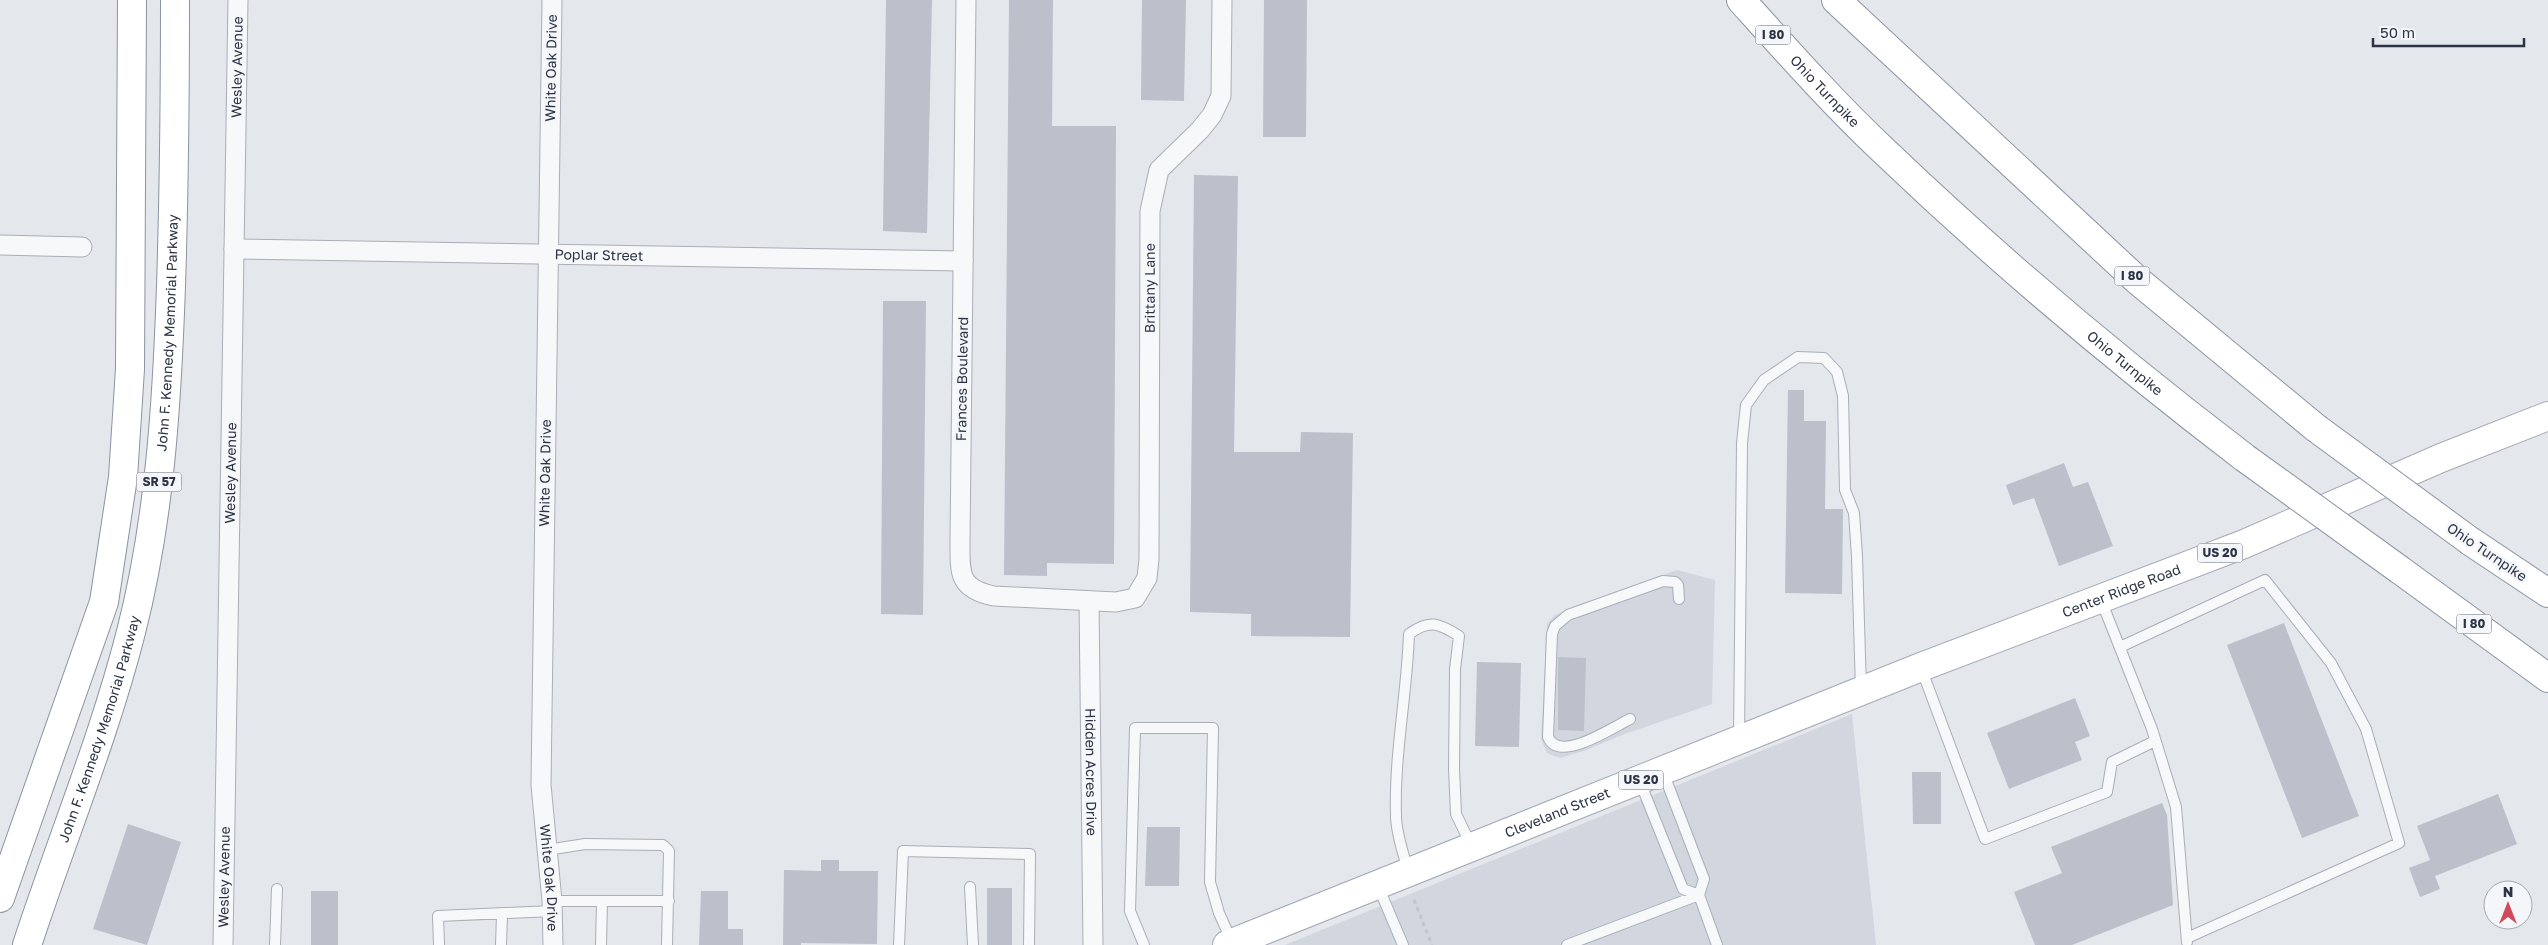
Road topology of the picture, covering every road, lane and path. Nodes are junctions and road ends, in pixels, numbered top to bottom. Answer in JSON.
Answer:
{"nodes":[{"id":1,"x":132,"y":0,"type":"edge"},
{"id":2,"x":175,"y":0,"type":"edge"},
{"id":3,"x":238,"y":0,"type":"edge"},
{"id":4,"x":552,"y":0,"type":"edge"},
{"id":5,"x":966,"y":0,"type":"edge"},
{"id":6,"x":1222,"y":0,"type":"edge"},
{"id":7,"x":1741,"y":0,"type":"edge"},
{"id":8,"x":1836,"y":0,"type":"edge"},
{"id":9,"x":0,"y":245,"type":"edge"},
{"id":10,"x":82,"y":247,"type":"dead end"},
{"id":11,"x":234,"y":249,"type":"junction"},
{"id":12,"x":549,"y":254,"type":"junction"},
{"id":13,"x":963,"y":261,"type":"junction"},
{"id":14,"x":2548,"y":416,"type":"edge"},
{"id":15,"x":2548,"y":593,"type":"edge"},
{"id":16,"x":1135,"y":598,"type":"joint"},
{"id":17,"x":1679,"y":598,"type":"dead end"},
{"id":18,"x":1089,"y":600,"type":"junction"},
{"id":19,"x":2101,"y":600,"type":"junction"},
{"id":20,"x":2120,"y":647,"type":"junction"},
{"id":21,"x":1921,"y":667,"type":"junction"},
{"id":22,"x":2548,"y":678,"type":"edge"},
{"id":23,"x":1889,"y":681,"type":"joint"},
{"id":24,"x":1861,"y":692,"type":"junction"},
{"id":25,"x":1630,"y":719,"type":"dead end"},
{"id":26,"x":2155,"y":740,"type":"junction"},
{"id":27,"x":1739,"y":741,"type":"junction"},
{"id":28,"x":1651,"y":776,"type":"junction"},
{"id":29,"x":1472,"y":848,"type":"junction"},
{"id":30,"x":547,"y":850,"type":"junction"},
{"id":31,"x":1408,"y":873,"type":"junction"},
{"id":32,"x":1378,"y":885,"type":"junction"},
{"id":33,"x":970,"y":887,"type":"dead end"},
{"id":34,"x":276,"y":889,"type":"dead end"},
{"id":35,"x":1698,"y":895,"type":"junction"},
{"id":36,"x":0,"y":898,"type":"edge"},
{"id":37,"x":1414,"y":900,"type":"dead end"},
{"id":38,"x":669,"y":901,"type":"junction"},
{"id":39,"x":602,"y":902,"type":"junction"},
{"id":40,"x":553,"y":906,"type":"junction"},
{"id":41,"x":502,"y":914,"type":"junction"},
{"id":42,"x":2187,"y":942,"type":"edge"},
{"id":43,"x":1230,"y":944,"type":"edge"},
{"id":44,"x":27,"y":945,"type":"edge"},
{"id":45,"x":223,"y":945,"type":"edge"},
{"id":46,"x":275,"y":945,"type":"edge"},
{"id":47,"x":439,"y":945,"type":"edge"},
{"id":48,"x":500,"y":945,"type":"edge"},
{"id":49,"x":553,"y":945,"type":"edge"},
{"id":50,"x":601,"y":945,"type":"edge"},
{"id":51,"x":667,"y":945,"type":"edge"},
{"id":52,"x":899,"y":945,"type":"edge"},
{"id":53,"x":973,"y":945,"type":"edge"},
{"id":54,"x":1029,"y":945,"type":"edge"},
{"id":55,"x":1093,"y":945,"type":"edge"},
{"id":56,"x":1144,"y":945,"type":"edge"},
{"id":57,"x":1403,"y":945,"type":"edge"},
{"id":58,"x":1432,"y":945,"type":"edge"},
{"id":59,"x":1567,"y":945,"type":"edge"},
{"id":60,"x":1717,"y":945,"type":"edge"}],
"edges":[{"from":1,"to":36,"type":"main road","number":"SR 57"},
{"from":2,"to":44,"type":"main road","name":"John F. Kennedy Memorial Parkway","number":"SR 57"},
{"from":3,"to":11,"type":"street","name":"Wesley Avenue"},
{"from":4,"to":12,"type":"street","name":"White Oak Drive"},
{"from":5,"to":13,"type":"street","name":"Frances Boulevard"},
{"from":6,"to":16,"type":"street","name":"Brittany Lane"},
{"from":7,"to":22,"type":"main road","name":"Ohio Turnpike","number":"I 80","bridge":true},
{"from":8,"to":15,"type":"main road","name":"Ohio Turnpike","number":"I 80","bridge":true},
{"from":9,"to":10,"type":"street"},
{"from":11,"to":12,"type":"street","name":"Poplar Street"},
{"from":11,"to":45,"type":"street","name":"Wesley Avenue"},
{"from":12,"to":13,"type":"street","name":"Poplar Street"},
{"from":12,"to":30,"type":"street","name":"White Oak Drive"},
{"from":13,"to":18,"type":"street","name":"Frances Boulevard"},
{"from":14,"to":19,"type":"main road","name":"Center Ridge Road","number":"US 20"},
{"from":16,"to":18,"type":"street","name":"Frances Boulevard"},
{"from":17,"to":25,"type":"lane"},
{"from":18,"to":55,"type":"street","name":"Hidden Acres Drive"},
{"from":19,"to":20,"type":"lane"},
{"from":19,"to":21,"type":"main road","name":"Center Ridge Road","number":"US 20"},
{"from":20,"to":26,"type":"lane"},
{"from":20,"to":42,"type":"lane"},
{"from":21,"to":23,"type":"main road","name":"Center Ridge Road","number":"US 20"},
{"from":21,"to":26,"type":"lane"},
{"from":23,"to":24,"type":"main road","name":"Cleveland Street","number":"US 20"},
{"from":24,"to":27,"type":"main road","name":"Cleveland Street","number":"US 20"},
{"from":24,"to":27,"type":"lane"},
{"from":26,"to":42,"type":"lane"},
{"from":27,"to":28,"type":"main road","name":"Cleveland Street","number":"US 20"},
{"from":28,"to":29,"type":"main road","name":"Cleveland Street","number":"US 20"},
{"from":28,"to":35,"type":"lane"},
{"from":28,"to":35,"type":"lane"},
{"from":29,"to":31,"type":"main road","name":"Cleveland Street","number":"US 20"},
{"from":29,"to":31,"type":"lane"},
{"from":30,"to":38,"type":"lane"},
{"from":30,"to":40,"type":"street","name":"White Oak Drive"},
{"from":31,"to":32,"type":"main road","name":"Cleveland Street","number":"US 20"},
{"from":32,"to":43,"type":"main road","name":"Cleveland Street","number":"US 20"},
{"from":32,"to":57,"type":"lane"},
{"from":33,"to":53,"type":"lane"},
{"from":34,"to":46,"type":"lane"},
{"from":35,"to":59,"type":"lane"},
{"from":35,"to":60,"type":"lane"},
{"from":37,"to":58,"type":"path"},
{"from":38,"to":39,"type":"lane"},
{"from":38,"to":51,"type":"lane"},
{"from":39,"to":40,"type":"lane"},
{"from":39,"to":50,"type":"lane"},
{"from":40,"to":41,"type":"lane"},
{"from":40,"to":49,"type":"street","name":"White Oak Drive"},
{"from":41,"to":47,"type":"lane"},
{"from":41,"to":48,"type":"lane"},
{"from":43,"to":56,"type":"lane"},
{"from":52,"to":54,"type":"lane"}]}
